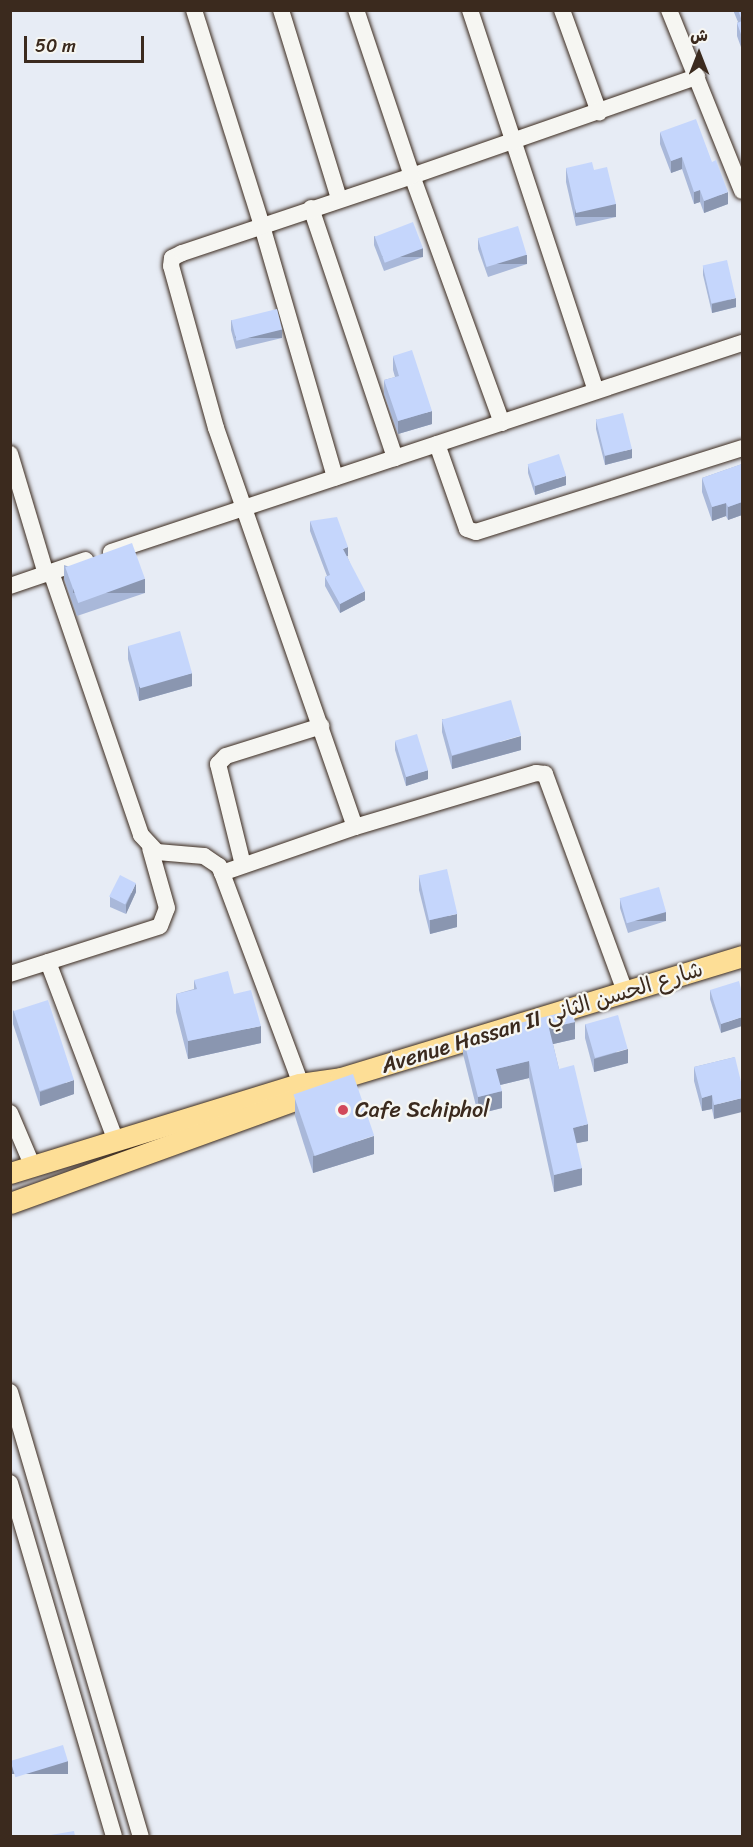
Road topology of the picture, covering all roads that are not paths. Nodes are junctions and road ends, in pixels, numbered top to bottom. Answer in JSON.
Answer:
{"nodes":[{"id":1,"x":194,"y":10,"type":"edge"},
{"id":2,"x":281,"y":10,"type":"edge"},
{"id":3,"x":356,"y":10,"type":"edge"},
{"id":4,"x":470,"y":10,"type":"edge"},
{"id":5,"x":562,"y":10,"type":"edge"},
{"id":6,"x":669,"y":10,"type":"edge"},
{"id":7,"x":697,"y":77,"type":"junction"},
{"id":8,"x":599,"y":112,"type":"junction"},
{"id":9,"x":513,"y":143,"type":"junction"},
{"id":10,"x":412,"y":176,"type":"junction"},
{"id":11,"x":742,"y":191,"type":"edge"},
{"id":12,"x":339,"y":199,"type":"junction"},
{"id":13,"x":311,"y":208,"type":"junction"},
{"id":14,"x":262,"y":226,"type":"junction"},
{"id":15,"x":742,"y":343,"type":"edge"},
{"id":16,"x":596,"y":392,"type":"junction"},
{"id":17,"x":502,"y":423,"type":"junction"},
{"id":18,"x":437,"y":444,"type":"junction"},
{"id":19,"x":742,"y":448,"type":"edge"},
{"id":20,"x":10,"y":454,"type":"edge"},
{"id":21,"x":395,"y":458,"type":"junction"},
{"id":22,"x":334,"y":478,"type":"junction"},
{"id":23,"x":246,"y":508,"type":"junction"},
{"id":24,"x":48,"y":573,"type":"junction"},
{"id":25,"x":10,"y":586,"type":"edge"},
{"id":26,"x":321,"y":726,"type":"junction"},
{"id":27,"x":354,"y":827,"type":"junction"},
{"id":28,"x":150,"y":848,"type":"junction"},
{"id":29,"x":243,"y":865,"type":"junction"},
{"id":30,"x":222,"y":873,"type":"junction"},
{"id":31,"x":742,"y":956,"type":"edge"},
{"id":32,"x":48,"y":962,"type":"junction"},
{"id":33,"x":10,"y":974,"type":"edge"},
{"id":34,"x":625,"y":992,"type":"junction"},
{"id":35,"x":303,"y":1091,"type":"junction"},
{"id":36,"x":10,"y":1113,"type":"edge"},
{"id":37,"x":116,"y":1141,"type":"junction"},
{"id":38,"x":33,"y":1167,"type":"junction"},
{"id":39,"x":10,"y":1173,"type":"edge"},
{"id":40,"x":10,"y":1203,"type":"edge"},
{"id":41,"x":10,"y":1392,"type":"edge"},
{"id":42,"x":10,"y":1483,"type":"edge"},
{"id":43,"x":17,"y":1526,"type":"edge"},
{"id":44,"x":114,"y":1836,"type":"edge"},
{"id":45,"x":141,"y":1836,"type":"edge"}],
"edges":[{"from":1,"to":14,"type":"street"},
{"from":2,"to":12,"type":"street"},
{"from":3,"to":10,"type":"street"},
{"from":4,"to":9,"type":"street"},
{"from":5,"to":8,"type":"street"},
{"from":6,"to":7,"type":"street"},
{"from":7,"to":8,"type":"street"},
{"from":7,"to":11,"type":"street"},
{"from":8,"to":9,"type":"street"},
{"from":9,"to":10,"type":"street"},
{"from":9,"to":16,"type":"street"},
{"from":10,"to":12,"type":"street"},
{"from":10,"to":17,"type":"street"},
{"from":12,"to":13,"type":"street"},
{"from":13,"to":14,"type":"street"},
{"from":13,"to":21,"type":"street"},
{"from":14,"to":22,"type":"street"},
{"from":14,"to":23,"type":"street"},
{"from":15,"to":16,"type":"street"},
{"from":16,"to":17,"type":"street"},
{"from":17,"to":18,"type":"street"},
{"from":18,"to":19,"type":"street"},
{"from":18,"to":21,"type":"street"},
{"from":20,"to":24,"type":"street"},
{"from":21,"to":22,"type":"street"},
{"from":22,"to":23,"type":"street"},
{"from":23,"to":24,"type":"street"},
{"from":23,"to":26,"type":"street"},
{"from":24,"to":25,"type":"street"},
{"from":24,"to":28,"type":"street"},
{"from":26,"to":27,"type":"street"},
{"from":26,"to":29,"type":"street"},
{"from":27,"to":29,"type":"street"},
{"from":27,"to":34,"type":"street"},
{"from":28,"to":30,"type":"street"},
{"from":28,"to":32,"type":"street"},
{"from":29,"to":30,"type":"street"},
{"from":30,"to":35,"type":"street"},
{"from":31,"to":34,"type":"main road","name":"Avenue Hassan II شارع الحسن الثاني"},
{"from":32,"to":33,"type":"street"},
{"from":32,"to":37,"type":"street"},
{"from":34,"to":35,"type":"main road","name":"Avenue Hassan II شارع الحسن الثاني"},
{"from":35,"to":37,"type":"main road","name":"Avenue Hassan II شارع الحسن الثاني"},
{"from":35,"to":40,"type":"main road","name":"Avenue Hassan II شارع الحسن الثاني"},
{"from":36,"to":38,"type":"street"},
{"from":37,"to":38,"type":"main road","name":"Avenue Hassan II شارع الحسن الثاني"},
{"from":38,"to":39,"type":"main road","name":"Avenue Hassan II شارع الحسن الثاني"},
{"from":41,"to":45,"type":"street"},
{"from":42,"to":43,"type":"street"},
{"from":43,"to":44,"type":"street"}]}
